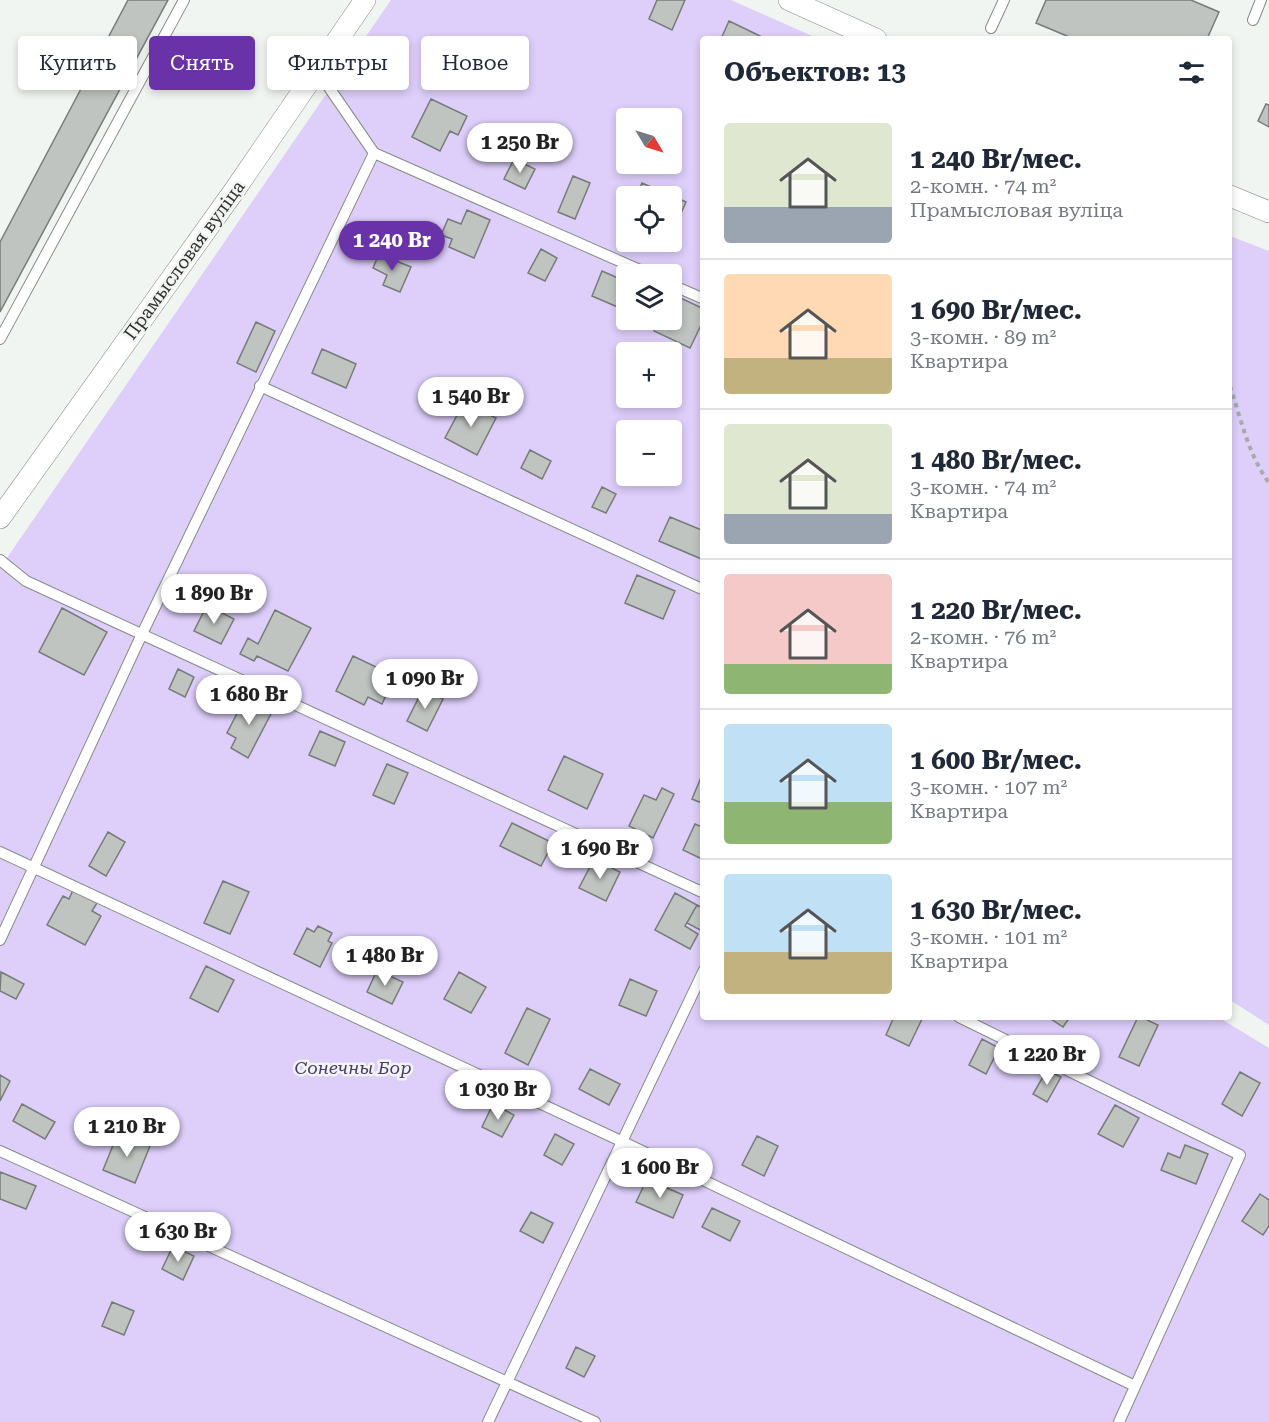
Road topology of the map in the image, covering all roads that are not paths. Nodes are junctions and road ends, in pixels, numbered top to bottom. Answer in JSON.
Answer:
{"nodes":[{"id":1,"x":184,"y":0,"type":"edge"},
{"id":2,"x":365,"y":0,"type":"edge"},
{"id":3,"x":789,"y":0,"type":"edge"},
{"id":4,"x":1004,"y":0,"type":"edge"},
{"id":5,"x":1261,"y":0,"type":"edge"},
{"id":6,"x":1253,"y":20,"type":"dead end"},
{"id":7,"x":991,"y":28,"type":"dead end"},
{"id":8,"x":340,"y":36,"type":"edge"},
{"id":9,"x":869,"y":36,"type":"edge"},
{"id":10,"x":303,"y":90,"type":"edge"},
{"id":11,"x":331,"y":90,"type":"edge"},
{"id":12,"x":374,"y":153,"type":"junction"},
{"id":13,"x":1232,"y":197,"type":"edge"},
{"id":14,"x":1269,"y":212,"type":"edge"},
{"id":15,"x":626,"y":264,"type":"edge"},
{"id":16,"x":682,"y":289,"type":"edge"},
{"id":17,"x":700,"y":296,"type":"edge"},
{"id":18,"x":0,"y":339,"type":"edge"},
{"id":19,"x":260,"y":387,"type":"junction"},
{"id":20,"x":0,"y":518,"type":"edge"},
{"id":21,"x":0,"y":561,"type":"edge"},
{"id":22,"x":700,"y":588,"type":"edge"},
{"id":23,"x":142,"y":634,"type":"junction"},
{"id":24,"x":0,"y":852,"type":"edge"},
{"id":25,"x":34,"y":868,"type":"junction"},
{"id":26,"x":700,"y":891,"type":"edge"},
{"id":27,"x":0,"y":940,"type":"edge"},
{"id":28,"x":700,"y":978,"type":"edge"},
{"id":29,"x":964,"y":1020,"type":"edge"},
{"id":30,"x":621,"y":1141,"type":"junction"},
{"id":31,"x":0,"y":1151,"type":"edge"},
{"id":32,"x":507,"y":1381,"type":"junction"},
{"id":33,"x":1135,"y":1386,"type":"junction"},
{"id":34,"x":488,"y":1422,"type":"edge"},
{"id":35,"x":595,"y":1422,"type":"edge"},
{"id":36,"x":1119,"y":1422,"type":"edge"}],
"edges":[{"from":1,"to":18,"type":"lane"},
{"from":2,"to":8,"type":"street","name":"Прамысловая вуліца"},
{"from":3,"to":9,"type":"street"},
{"from":4,"to":7,"type":"lane"},
{"from":5,"to":6,"type":"lane"},
{"from":10,"to":20,"type":"street","name":"Прамысловая вуліца"},
{"from":11,"to":12,"type":"lane"},
{"from":12,"to":15,"type":"lane"},
{"from":12,"to":19,"type":"lane"},
{"from":13,"to":14,"type":"street"},
{"from":16,"to":17,"type":"lane"},
{"from":19,"to":22,"type":"lane"},
{"from":19,"to":23,"type":"lane"},
{"from":21,"to":23,"type":"lane"},
{"from":23,"to":25,"type":"lane"},
{"from":23,"to":26,"type":"lane"},
{"from":24,"to":25,"type":"lane"},
{"from":25,"to":27,"type":"lane"},
{"from":25,"to":30,"type":"lane"},
{"from":28,"to":30,"type":"lane"},
{"from":29,"to":33,"type":"lane"},
{"from":30,"to":32,"type":"lane"},
{"from":30,"to":33,"type":"lane"},
{"from":31,"to":32,"type":"lane"},
{"from":32,"to":34,"type":"lane"},
{"from":32,"to":35,"type":"lane"},
{"from":33,"to":36,"type":"lane"}]}
